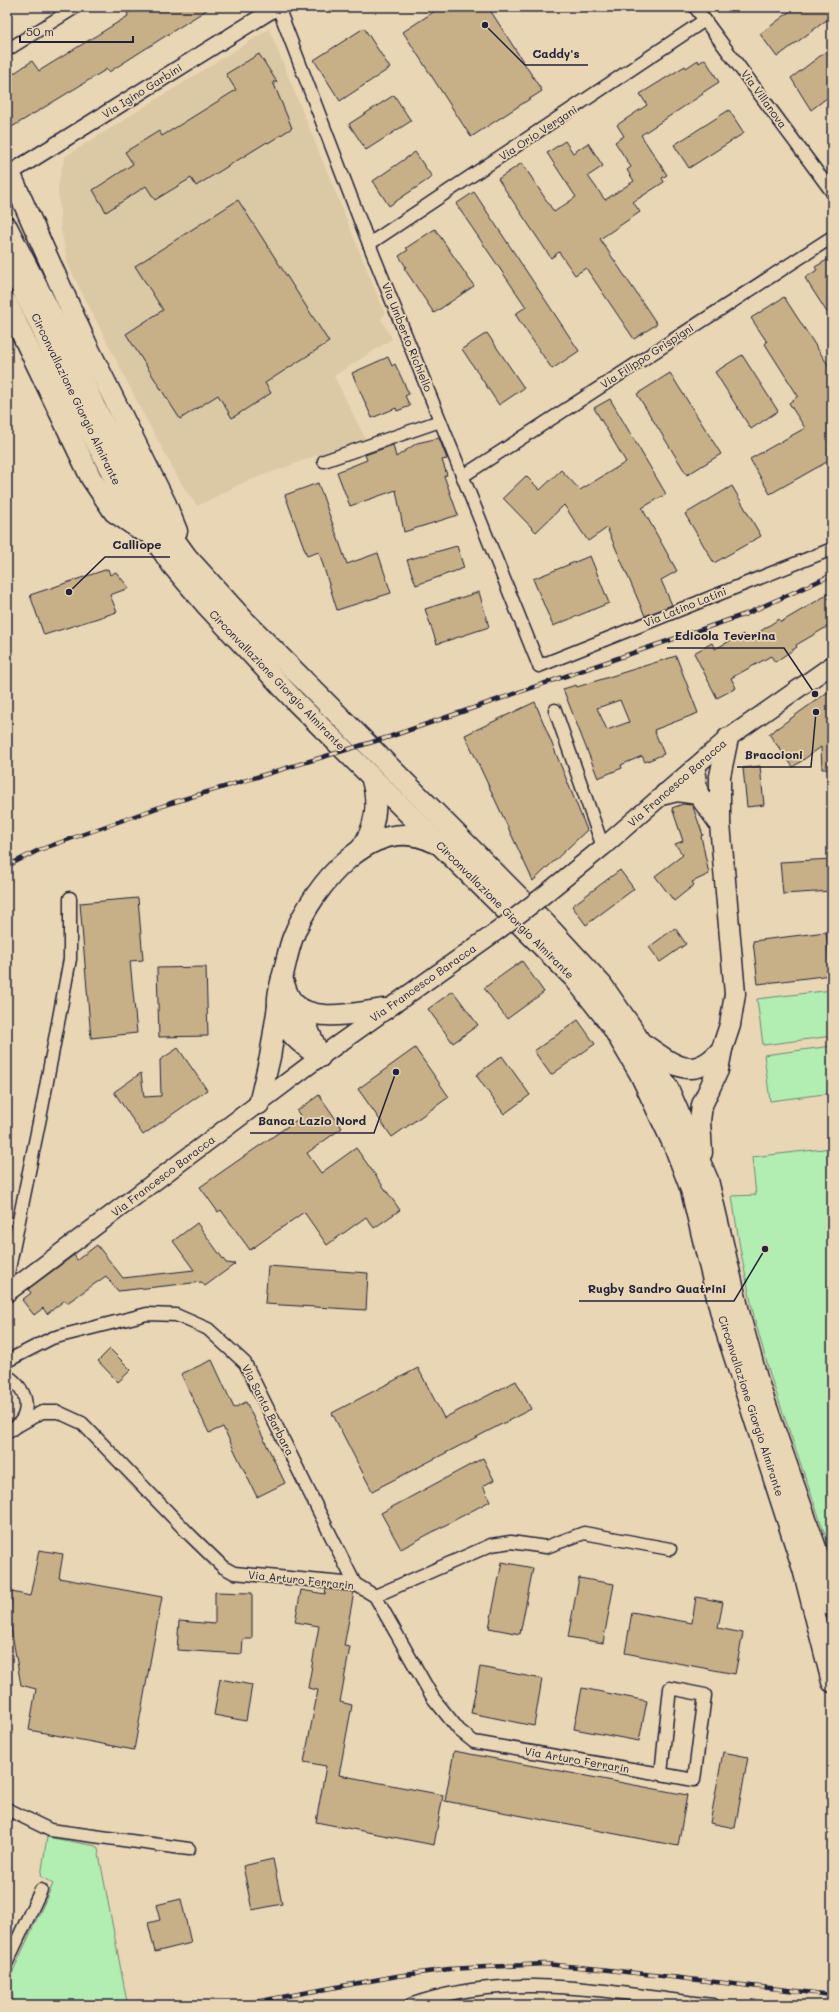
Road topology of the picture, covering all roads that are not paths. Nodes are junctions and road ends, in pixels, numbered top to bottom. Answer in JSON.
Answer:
{"nodes":[{"id":1,"x":76,"y":7,"type":"edge"},
{"id":2,"x":278,"y":7,"type":"edge"},
{"id":3,"x":695,"y":7,"type":"edge"},
{"id":4,"x":705,"y":20,"type":"junction"},
{"id":5,"x":7,"y":50,"type":"edge"},
{"id":6,"x":8,"y":174,"type":"edge"},
{"id":7,"x":832,"y":192,"type":"edge"},
{"id":8,"x":7,"y":227,"type":"edge"},
{"id":9,"x":832,"y":237,"type":"edge"},
{"id":10,"x":369,"y":244,"type":"junction"},
{"id":11,"x":7,"y":259,"type":"edge"},
{"id":12,"x":7,"y":303,"type":"edge"},
{"id":13,"x":440,"y":420,"type":"junction"},
{"id":14,"x":324,"y":462,"type":"dead end"},
{"id":15,"x":463,"y":476,"type":"junction"},
{"id":16,"x":152,"y":538,"type":"junction"},
{"id":17,"x":832,"y":549,"type":"edge"},
{"id":18,"x":187,"y":557,"type":"junction"},
{"id":19,"x":832,"y":665,"type":"edge"},
{"id":20,"x":539,"y":666,"type":"joint"},
{"id":21,"x":555,"y":710,"type":"dead end"},
{"id":22,"x":728,"y":738,"type":"junction"},
{"id":23,"x":700,"y":764,"type":"junction"},
{"id":24,"x":720,"y":776,"type":"junction"},
{"id":25,"x":372,"y":780,"type":"junction"},
{"id":26,"x":665,"y":794,"type":"junction"},
{"id":27,"x":698,"y":794,"type":"junction"},
{"id":28,"x":720,"y":824,"type":"junction"},
{"id":29,"x":603,"y":847,"type":"junction"},
{"id":30,"x":361,"y":849,"type":"junction"},
{"id":31,"x":448,"y":852,"type":"junction"},
{"id":32,"x":70,"y":898,"type":"dead end"},
{"id":33,"x":282,"y":978,"type":"junction"},
{"id":34,"x":278,"y":1004,"type":"junction"},
{"id":35,"x":299,"y":1008,"type":"junction"},
{"id":36,"x":385,"y":1009,"type":"junction"},
{"id":37,"x":640,"y":1042,"type":"junction"},
{"id":38,"x":722,"y":1049,"type":"junction"},
{"id":39,"x":320,"y":1057,"type":"junction"},
{"id":40,"x":259,"y":1104,"type":"junction"},
{"id":41,"x":708,"y":1180,"type":"junction"},
{"id":42,"x":7,"y":1279,"type":"edge"},
{"id":43,"x":7,"y":1293,"type":"edge"},
{"id":44,"x":7,"y":1361,"type":"edge"},
{"id":45,"x":7,"y":1376,"type":"edge"},
{"id":46,"x":19,"y":1424,"type":"junction"},
{"id":47,"x":7,"y":1432,"type":"edge"},
{"id":48,"x":670,"y":1549,"type":"dead end"},
{"id":49,"x":355,"y":1584,"type":"junction"},
{"id":50,"x":375,"y":1596,"type":"junction"},
{"id":51,"x":832,"y":1606,"type":"edge"},
{"id":52,"x":832,"y":1682,"type":"edge"},
{"id":53,"x":661,"y":1774,"type":"junction"},
{"id":54,"x":7,"y":1809,"type":"edge"},
{"id":55,"x":189,"y":1849,"type":"dead end"},
{"id":56,"x":41,"y":1890,"type":"dead end"},
{"id":57,"x":7,"y":1962,"type":"edge"},
{"id":58,"x":410,"y":2005,"type":"edge"},
{"id":59,"x":713,"y":2005,"type":"edge"}],
"edges":[{"from":1,"to":5,"type":"street"},
{"from":2,"to":6,"type":"street","name":"Via Igino Garbini"},
{"from":2,"to":10,"type":"street","name":"Via Umberto Richiello"},
{"from":3,"to":4,"type":"street","name":"Via Villanova"},
{"from":4,"to":7,"type":"street","name":"Via Villanova"},
{"from":4,"to":10,"type":"street","name":"Via Orio Vergani"},
{"from":6,"to":18,"type":"highway"},
{"from":8,"to":18,"type":"highway","name":"Circonvallazione Giorgio Almirante"},
{"from":9,"to":15,"type":"street","name":"Via Filippo Grispigni"},
{"from":10,"to":13,"type":"street","name":"Via Umberto Richiello"},
{"from":11,"to":16,"type":"highway","name":"Circonvallazione Giorgio Almirante"},
{"from":12,"to":16,"type":"highway"},
{"from":13,"to":14,"type":"street"},
{"from":13,"to":15,"type":"street","name":"Via Umberto Richiello"},
{"from":15,"to":20,"type":"street","name":"Via Umberto Richiello"},
{"from":16,"to":25,"type":"highway","name":"Circonvallazione Giorgio Almirante"},
{"from":17,"to":20,"type":"street","name":"Via Latino Latini"},
{"from":18,"to":37,"type":"highway","name":"Circonvallazione Giorgio Almirante"},
{"from":19,"to":22,"type":"main road","name":"Via Francesco Baracca"},
{"from":21,"to":29,"type":"street"},
{"from":22,"to":23,"type":"main road","name":"Via Francesco Baracca"},
{"from":22,"to":24,"type":"highway"},
{"from":23,"to":24,"type":"highway"},
{"from":23,"to":26,"type":"main road","name":"Via Francesco Baracca"},
{"from":23,"to":27,"type":"highway"},
{"from":24,"to":28,"type":"highway"},
{"from":25,"to":30,"type":"highway"},
{"from":25,"to":31,"type":"highway","name":"Circonvallazione Giorgio Almirante"},
{"from":26,"to":27,"type":"highway"},
{"from":26,"to":29,"type":"main road","name":"Via Francesco Baracca"},
{"from":27,"to":28,"type":"highway"},
{"from":28,"to":38,"type":"highway"},
{"from":29,"to":36,"type":"main road","name":"Via Francesco Baracca","bridge":true},
{"from":30,"to":31,"type":"highway"},
{"from":30,"to":33,"type":"highway"},
{"from":31,"to":52,"type":"highway","name":"Circonvallazione Giorgio Almirante"},
{"from":32,"to":42,"type":"street"},
{"from":33,"to":34,"type":"highway"},
{"from":33,"to":35,"type":"highway"},
{"from":34,"to":39,"type":"highway"},
{"from":34,"to":40,"type":"highway"},
{"from":35,"to":36,"type":"highway"},
{"from":35,"to":39,"type":"highway"},
{"from":36,"to":39,"type":"main road","name":"Via Francesco Baracca"},
{"from":37,"to":38,"type":"highway"},
{"from":37,"to":41,"type":"highway","name":"Circonvallazione Giorgio Almirante"},
{"from":38,"to":41,"type":"highway"},
{"from":39,"to":40,"type":"main road","name":"Via Francesco Baracca"},
{"from":40,"to":43,"type":"main road","name":"Via Francesco Baracca"},
{"from":41,"to":51,"type":"highway","name":"Circonvallazione Giorgio Almirante"},
{"from":44,"to":49,"type":"street","name":"Via Santa Barbara"},
{"from":45,"to":46,"type":"street"},
{"from":46,"to":47,"type":"street","name":"Via Arturo Ferrarin"},
{"from":46,"to":49,"type":"street","name":"Via Arturo Ferrarin"},
{"from":48,"to":50,"type":"street"},
{"from":49,"to":50,"type":"street","name":"Via Arturo Ferrarin"},
{"from":50,"to":53,"type":"street","name":"Via Arturo Ferrarin"},
{"from":53,"to":53,"type":"street","name":"Via Arturo Ferrarin"},
{"from":54,"to":55,"type":"street"},
{"from":56,"to":57,"type":"street"},
{"from":58,"to":59,"type":"street"}]}
